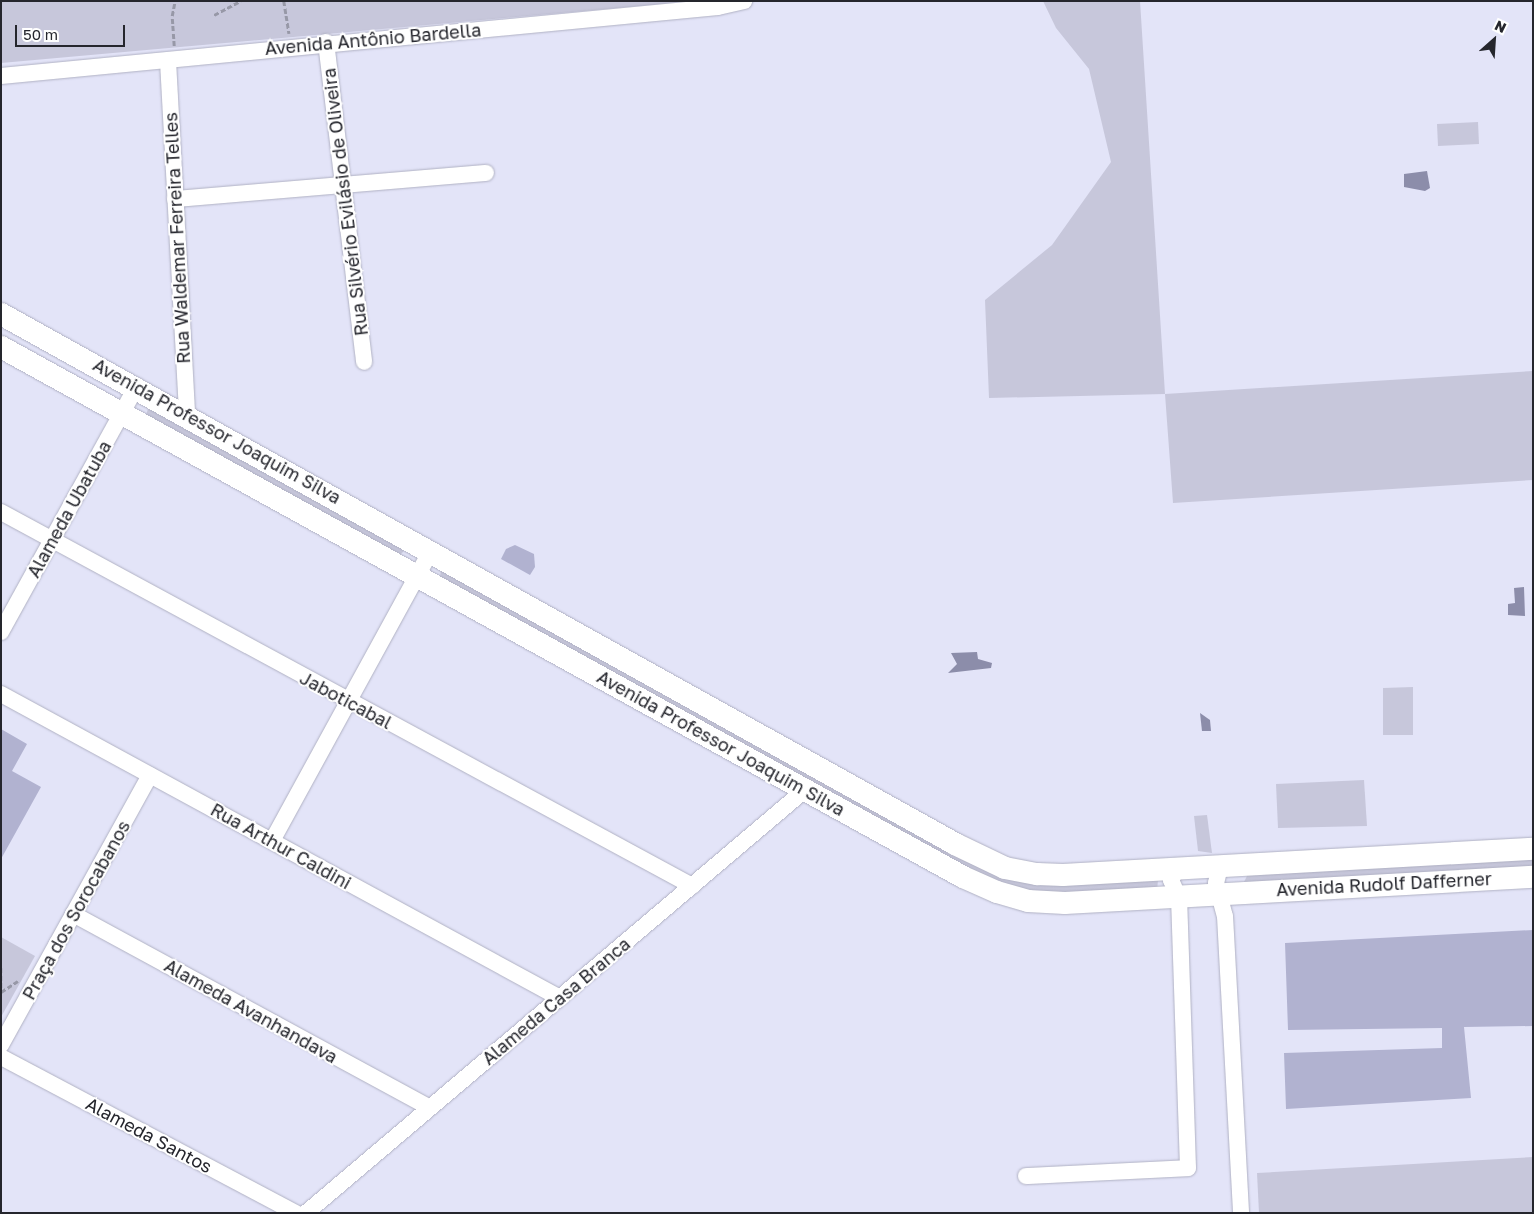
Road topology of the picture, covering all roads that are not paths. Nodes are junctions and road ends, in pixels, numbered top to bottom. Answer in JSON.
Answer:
{"nodes":[{"id":1,"x":744,"y":1,"type":"edge"},
{"id":2,"x":326,"y":42,"type":"junction"},
{"id":3,"x":168,"y":61,"type":"junction"},
{"id":4,"x":1,"y":76,"type":"edge"},
{"id":5,"x":486,"y":173,"type":"dead end"},
{"id":6,"x":343,"y":184,"type":"junction"},
{"id":7,"x":175,"y":199,"type":"junction"},
{"id":8,"x":1,"y":314,"type":"edge"},
{"id":9,"x":1,"y":347,"type":"edge"},
{"id":10,"x":364,"y":362,"type":"dead end"},
{"id":11,"x":137,"y":386,"type":"junction"},
{"id":12,"x":122,"y":412,"type":"junction"},
{"id":13,"x":186,"y":414,"type":"junction"},
{"id":14,"x":1,"y":512,"type":"edge"},
{"id":15,"x":52,"y":540,"type":"junction"},
{"id":16,"x":431,"y":550,"type":"junction"},
{"id":17,"x":418,"y":575,"type":"junction"},
{"id":18,"x":1,"y":632,"type":"edge"},
{"id":19,"x":1,"y":694,"type":"edge"},
{"id":20,"x":349,"y":701,"type":"junction"},
{"id":21,"x":150,"y":774,"type":"junction"},
{"id":22,"x":806,"y":789,"type":"junction"},
{"id":23,"x":272,"y":841,"type":"junction"},
{"id":24,"x":1533,"y":849,"type":"edge"},
{"id":25,"x":1229,"y":867,"type":"junction"},
{"id":26,"x":1177,"y":869,"type":"junction"},
{"id":27,"x":1037,"y":874,"type":"joint"},
{"id":28,"x":1533,"y":877,"type":"edge"},
{"id":29,"x":692,"y":886,"type":"junction"},
{"id":30,"x":1227,"y":892,"type":"junction"},
{"id":31,"x":1179,"y":898,"type":"junction"},
{"id":32,"x":1028,"y":901,"type":"joint"},
{"id":33,"x":73,"y":914,"type":"junction"},
{"id":34,"x":560,"y":998,"type":"junction"},
{"id":35,"x":1,"y":1045,"type":"edge"},
{"id":36,"x":1,"y":1058,"type":"edge"},
{"id":37,"x":430,"y":1108,"type":"junction"},
{"id":38,"x":1026,"y":1176,"type":"dead end"},
{"id":39,"x":296,"y":1213,"type":"edge"},
{"id":40,"x":306,"y":1213,"type":"edge"},
{"id":41,"x":1241,"y":1213,"type":"edge"}],
"edges":[{"from":1,"to":2,"type":"street","name":"Avenida Antônio Bardella"},
{"from":2,"to":3,"type":"street","name":"Avenida Antônio Bardella"},
{"from":2,"to":6,"type":"street","name":"Rua Silvério Evilásio de Oliveira"},
{"from":3,"to":4,"type":"street","name":"Avenida Antônio Bardella"},
{"from":3,"to":7,"type":"street","name":"Rua Waldemar Ferreira Telles"},
{"from":5,"to":6,"type":"street"},
{"from":6,"to":7,"type":"street"},
{"from":6,"to":10,"type":"street","name":"Rua Silvério Evilásio de Oliveira"},
{"from":7,"to":13,"type":"street","name":"Rua Waldemar Ferreira Telles"},
{"from":8,"to":11,"type":"main road","name":"Avenida Professor Joaquim Silva"},
{"from":9,"to":12,"type":"main road","name":"Avenida Professor Joaquim Silva"},
{"from":11,"to":12,"type":"street","name":"Alameda Ubatuba"},
{"from":11,"to":13,"type":"main road","name":"Avenida Professor Joaquim Silva"},
{"from":12,"to":15,"type":"street","name":"Alameda Ubatuba"},
{"from":12,"to":17,"type":"main road","name":"Avenida Professor Joaquim Silva"},
{"from":13,"to":16,"type":"main road","name":"Avenida Professor Joaquim Silva"},
{"from":14,"to":15,"type":"street","name":"Jaboticabal"},
{"from":15,"to":18,"type":"street","name":"Alameda Ubatuba"},
{"from":15,"to":20,"type":"street","name":"Jaboticabal"},
{"from":16,"to":17,"type":"street"},
{"from":16,"to":27,"type":"main road","name":"Avenida Professor Joaquim Silva"},
{"from":17,"to":20,"type":"street"},
{"from":17,"to":22,"type":"main road","name":"Avenida Professor Joaquim Silva"},
{"from":19,"to":21,"type":"street","name":"Rua Arthur Caldini"},
{"from":20,"to":23,"type":"street"},
{"from":20,"to":29,"type":"street","name":"Jaboticabal"},
{"from":21,"to":23,"type":"street","name":"Rua Arthur Caldini"},
{"from":21,"to":33,"type":"street","name":"Praça dos Sorocabanos"},
{"from":22,"to":29,"type":"street","name":"Alameda Casa Branca"},
{"from":22,"to":32,"type":"main road","name":"Avenida Professor Joaquim Silva"},
{"from":23,"to":34,"type":"street","name":"Rua Arthur Caldini"},
{"from":24,"to":25,"type":"main road","name":"Avenida Rudolf Dafferner"},
{"from":25,"to":26,"type":"main road","name":"Avenida Rudolf Dafferner"},
{"from":25,"to":30,"type":"street"},
{"from":26,"to":27,"type":"main road","name":"Avenida Rudolf Dafferner"},
{"from":26,"to":31,"type":"street"},
{"from":28,"to":30,"type":"main road","name":"Avenida Rudolf Dafferner"},
{"from":29,"to":34,"type":"street","name":"Alameda Casa Branca"},
{"from":30,"to":31,"type":"main road","name":"Avenida Rudolf Dafferner"},
{"from":30,"to":41,"type":"street"},
{"from":31,"to":32,"type":"main road","name":"Avenida Rudolf Dafferner"},
{"from":31,"to":38,"type":"street"},
{"from":33,"to":35,"type":"street","name":"Praça dos Sorocabanos"},
{"from":33,"to":37,"type":"street","name":"Alameda Avanhandava"},
{"from":34,"to":37,"type":"street","name":"Alameda Casa Branca"},
{"from":36,"to":39,"type":"street","name":"Alameda Santos"},
{"from":37,"to":40,"type":"street","name":"Alameda Casa Branca"}]}
